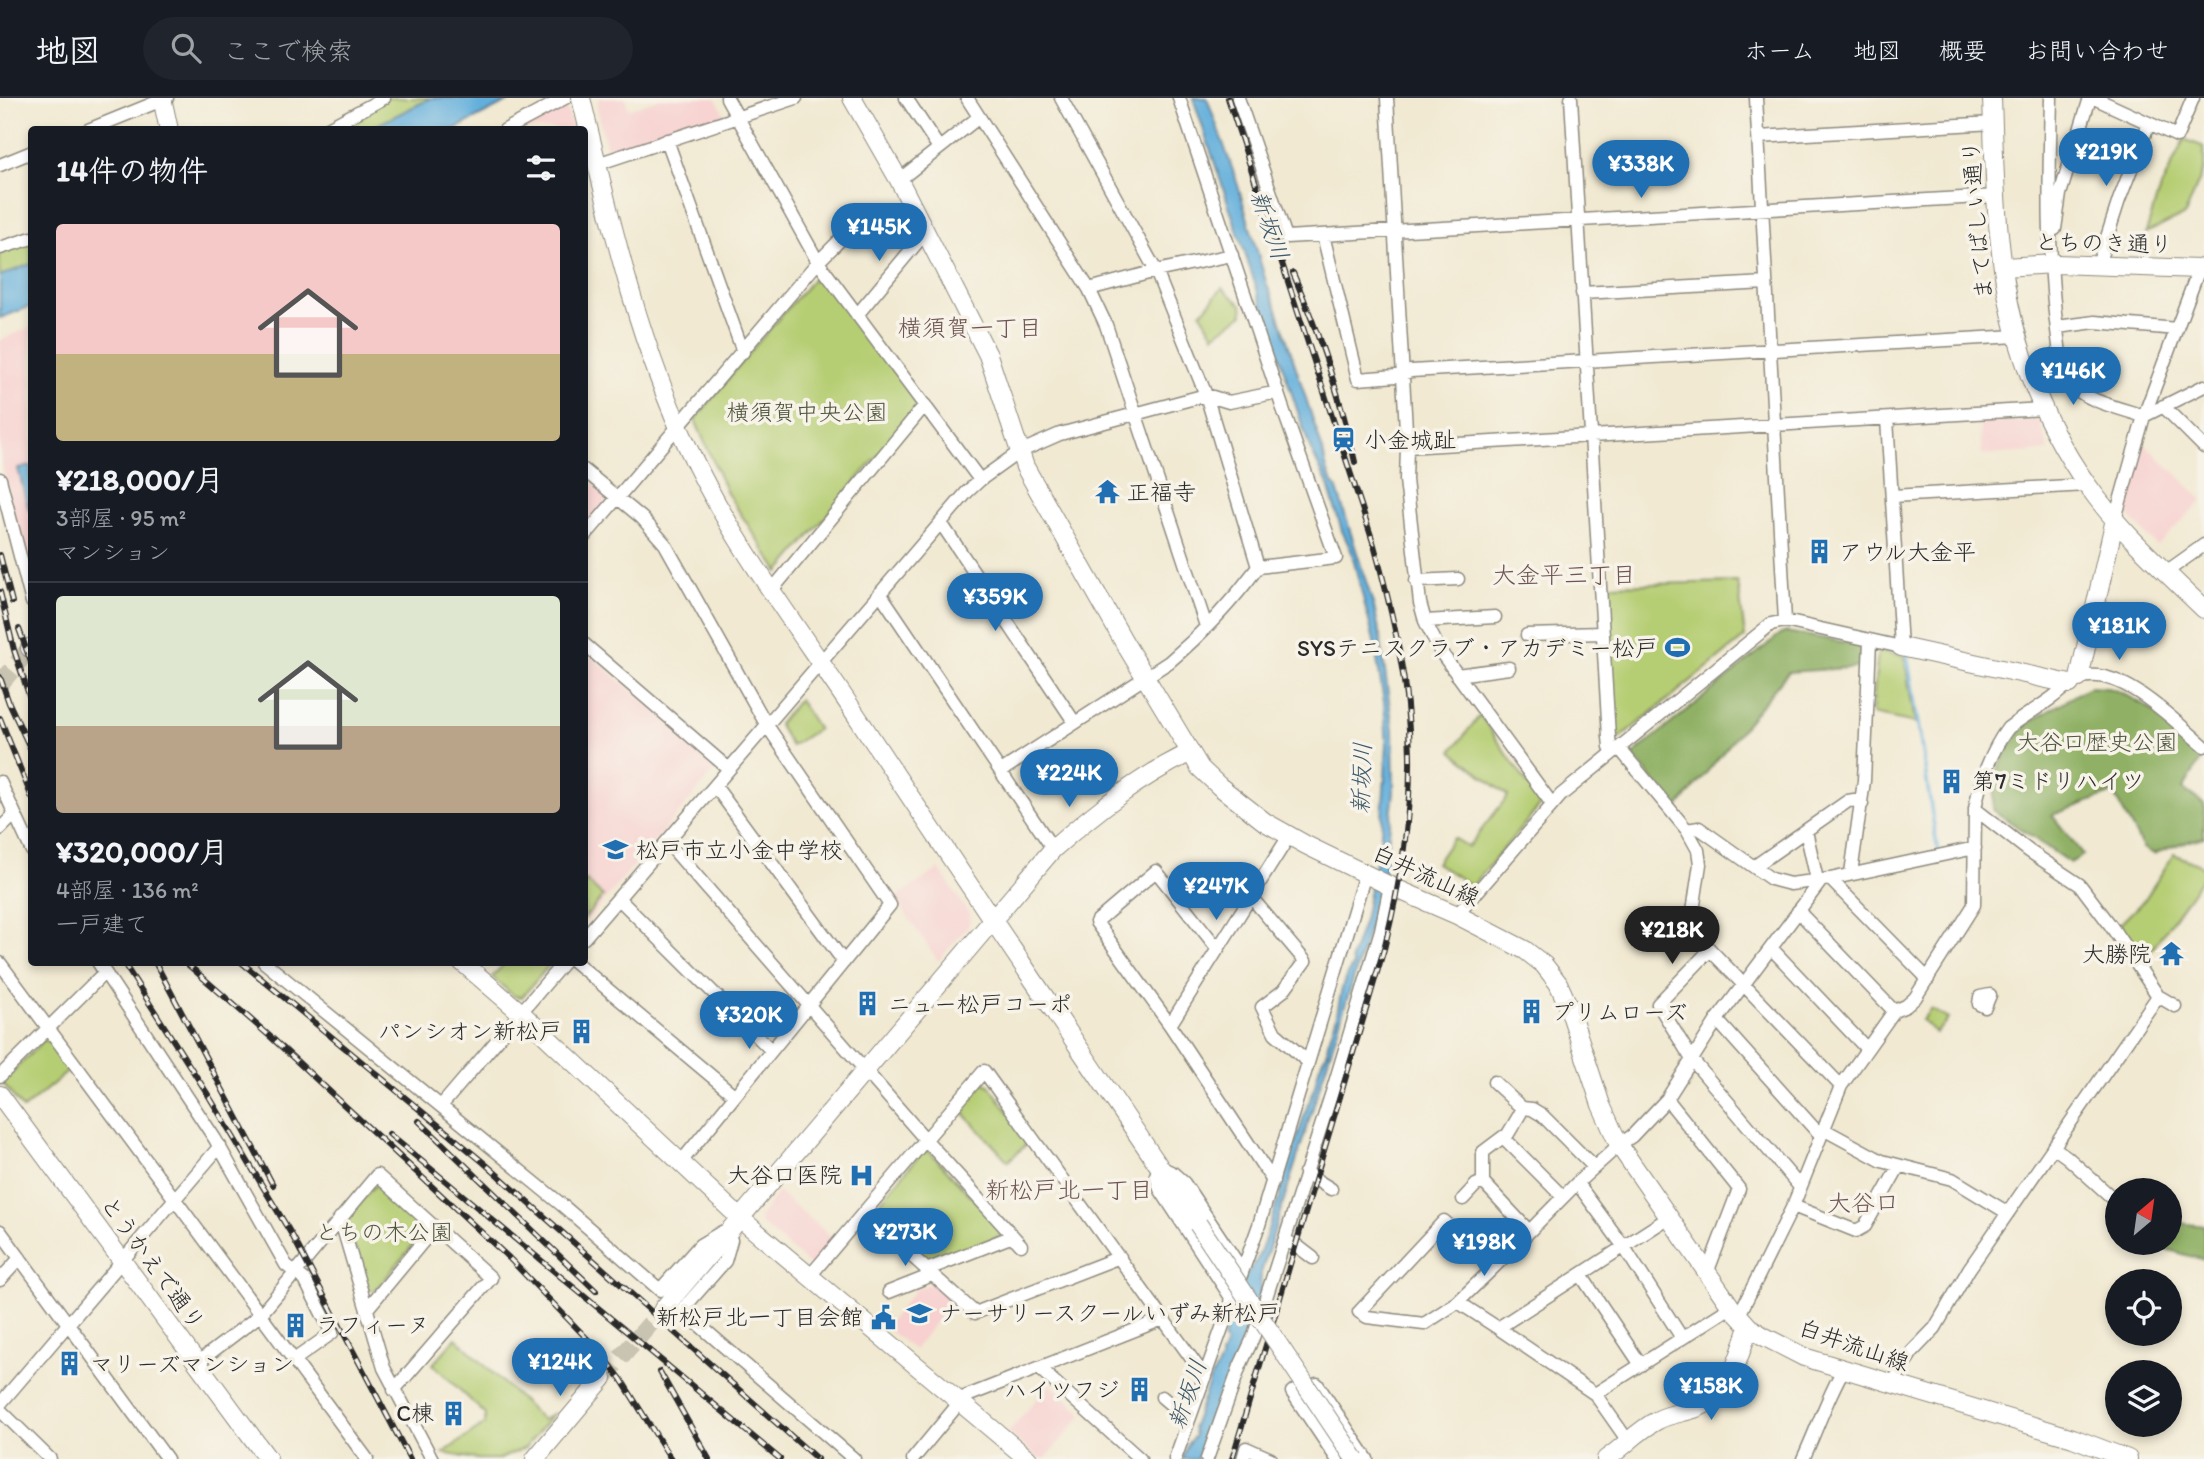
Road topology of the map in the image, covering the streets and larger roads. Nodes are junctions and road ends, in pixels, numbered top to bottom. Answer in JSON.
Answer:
{"nodes":[{"id":1,"x":384,"y":98,"type":"edge"},
{"id":2,"x":565,"y":98,"type":"edge"},
{"id":3,"x":581,"y":98,"type":"edge"},
{"id":4,"x":727,"y":98,"type":"edge"},
{"id":5,"x":796,"y":98,"type":"edge"},
{"id":6,"x":852,"y":98,"type":"edge"},
{"id":7,"x":906,"y":98,"type":"edge"},
{"id":8,"x":967,"y":98,"type":"edge"},
{"id":9,"x":1061,"y":98,"type":"edge"},
{"id":10,"x":1179,"y":98,"type":"edge"},
{"id":11,"x":1238,"y":98,"type":"edge"},
{"id":12,"x":1387,"y":98,"type":"edge"},
{"id":13,"x":1571,"y":98,"type":"edge"},
{"id":14,"x":1756,"y":98,"type":"edge"},
{"id":15,"x":1992,"y":98,"type":"edge"},
{"id":16,"x":2050,"y":98,"type":"edge"},
{"id":17,"x":2092,"y":98,"type":"edge"},
{"id":18,"x":2193,"y":98,"type":"edge"},
{"id":19,"x":164,"y":99,"type":"edge"},
{"id":20,"x":739,"y":117,"type":"junction"},
{"id":21,"x":979,"y":117,"type":"junction"},
{"id":22,"x":1993,"y":123,"type":"junction"},
{"id":23,"x":2149,"y":123,"type":"junction"},
{"id":24,"x":98,"y":126,"type":"edge"},
{"id":25,"x":168,"y":126,"type":"edge"},
{"id":26,"x":332,"y":126,"type":"edge"},
{"id":27,"x":512,"y":126,"type":"edge"},
{"id":28,"x":585,"y":126,"type":"edge"},
{"id":29,"x":1758,"y":137,"type":"junction"},
{"id":30,"x":667,"y":141,"type":"junction"},
{"id":31,"x":588,"y":146,"type":"edge"},
{"id":32,"x":939,"y":148,"type":"junction"},
{"id":33,"x":28,"y":154,"type":"edge"},
{"id":34,"x":0,"y":164,"type":"edge"},
{"id":35,"x":591,"y":167,"type":"edge"},
{"id":36,"x":899,"y":180,"type":"junction"},
{"id":37,"x":1997,"y":196,"type":"junction"},
{"id":38,"x":912,"y":207,"type":"junction"},
{"id":39,"x":1761,"y":210,"type":"junction"},
{"id":40,"x":1578,"y":220,"type":"junction"},
{"id":41,"x":1394,"y":231,"type":"junction"},
{"id":42,"x":925,"y":233,"type":"junction"},
{"id":43,"x":1323,"y":235,"type":"junction"},
{"id":44,"x":28,"y":239,"type":"edge"},
{"id":45,"x":0,"y":248,"type":"edge"},
{"id":46,"x":1232,"y":255,"type":"junction"},
{"id":47,"x":2050,"y":260,"type":"junction"},
{"id":48,"x":818,"y":262,"type":"junction"},
{"id":49,"x":2098,"y":265,"type":"junction"},
{"id":50,"x":2003,"y":267,"type":"junction"},
{"id":51,"x":2202,"y":268,"type":"edge"},
{"id":52,"x":1156,"y":271,"type":"junction"},
{"id":53,"x":1766,"y":283,"type":"junction"},
{"id":54,"x":1089,"y":289,"type":"junction"},
{"id":55,"x":1582,"y":293,"type":"junction"},
{"id":56,"x":857,"y":315,"type":"junction"},
{"id":57,"x":2057,"y":327,"type":"junction"},
{"id":58,"x":2177,"y":329,"type":"junction"},
{"id":59,"x":2017,"y":336,"type":"junction"},
{"id":60,"x":1770,"y":350,"type":"junction"},
{"id":61,"x":743,"y":352,"type":"junction"},
{"id":62,"x":1586,"y":361,"type":"junction"},
{"id":63,"x":1402,"y":374,"type":"junction"},
{"id":64,"x":2204,"y":386,"type":"edge"},
{"id":65,"x":1278,"y":392,"type":"junction"},
{"id":66,"x":1206,"y":395,"type":"junction"},
{"id":67,"x":925,"y":405,"type":"junction"},
{"id":68,"x":2163,"y":406,"type":"junction"},
{"id":69,"x":2043,"y":409,"type":"junction"},
{"id":70,"x":1135,"y":414,"type":"junction"},
{"id":71,"x":2144,"y":416,"type":"junction"},
{"id":72,"x":1887,"y":419,"type":"junction"},
{"id":73,"x":1775,"y":426,"type":"junction"},
{"id":74,"x":679,"y":427,"type":"junction"},
{"id":75,"x":1590,"y":436,"type":"junction"},
{"id":76,"x":1407,"y":447,"type":"junction"},
{"id":77,"x":2204,"y":447,"type":"edge"},
{"id":78,"x":1019,"y":453,"type":"junction"},
{"id":79,"x":588,"y":473,"type":"edge"},
{"id":80,"x":0,"y":479,"type":"edge"},
{"id":81,"x":981,"y":480,"type":"junction"},
{"id":82,"x":2087,"y":485,"type":"junction"},
{"id":83,"x":1892,"y":496,"type":"junction"},
{"id":84,"x":618,"y":498,"type":"junction"},
{"id":85,"x":2115,"y":519,"type":"junction"},
{"id":86,"x":941,"y":523,"type":"junction"},
{"id":87,"x":588,"y":532,"type":"edge"},
{"id":88,"x":2204,"y":545,"type":"edge"},
{"id":89,"x":1258,"y":567,"type":"junction"},
{"id":90,"x":2166,"y":572,"type":"junction"},
{"id":91,"x":1458,"y":579,"type":"dead end"},
{"id":92,"x":1416,"y":581,"type":"junction"},
{"id":93,"x":28,"y":586,"type":"edge"},
{"id":94,"x":772,"y":590,"type":"junction"},
{"id":95,"x":880,"y":593,"type":"junction"},
{"id":96,"x":2204,"y":609,"type":"edge"},
{"id":97,"x":1495,"y":617,"type":"dead end"},
{"id":98,"x":1425,"y":621,"type":"junction"},
{"id":99,"x":1786,"y":621,"type":"junction"},
{"id":100,"x":1206,"y":626,"type":"junction"},
{"id":101,"x":1603,"y":632,"type":"junction"},
{"id":102,"x":1527,"y":635,"type":"dead end"},
{"id":103,"x":1870,"y":641,"type":"junction"},
{"id":104,"x":588,"y":647,"type":"edge"},
{"id":105,"x":1901,"y":647,"type":"junction"},
{"id":106,"x":821,"y":663,"type":"junction"},
{"id":107,"x":1509,"y":668,"type":"dead end"},
{"id":108,"x":1457,"y":675,"type":"junction"},
{"id":109,"x":1145,"y":677,"type":"junction"},
{"id":110,"x":2075,"y":681,"type":"junction"},
{"id":111,"x":1075,"y":723,"type":"junction"},
{"id":112,"x":766,"y":724,"type":"junction"},
{"id":113,"x":2204,"y":746,"type":"edge"},
{"id":114,"x":1617,"y":750,"type":"junction"},
{"id":115,"x":1189,"y":753,"type":"junction"},
{"id":116,"x":729,"y":769,"type":"junction"},
{"id":117,"x":1001,"y":771,"type":"junction"},
{"id":118,"x":0,"y":782,"type":"edge"},
{"id":119,"x":715,"y":786,"type":"junction"},
{"id":120,"x":1552,"y":804,"type":"junction"},
{"id":121,"x":1862,"y":804,"type":"junction"},
{"id":122,"x":1975,"y":809,"type":"junction"},
{"id":123,"x":14,"y":815,"type":"junction"},
{"id":124,"x":0,"y":829,"type":"edge"},
{"id":125,"x":1687,"y":830,"type":"junction"},
{"id":126,"x":1805,"y":831,"type":"junction"},
{"id":127,"x":1289,"y":836,"type":"junction"},
{"id":128,"x":28,"y":842,"type":"edge"},
{"id":129,"x":667,"y":842,"type":"junction"},
{"id":130,"x":1975,"y":848,"type":"junction"},
{"id":131,"x":1054,"y":849,"type":"junction"},
{"id":132,"x":1755,"y":866,"type":"junction"},
{"id":133,"x":1851,"y":873,"type":"junction"},
{"id":134,"x":1367,"y":875,"type":"junction"},
{"id":135,"x":1823,"y":880,"type":"junction"},
{"id":136,"x":1388,"y":885,"type":"junction"},
{"id":137,"x":1251,"y":897,"type":"junction"},
{"id":138,"x":619,"y":899,"type":"junction"},
{"id":139,"x":1798,"y":911,"type":"junction"},
{"id":140,"x":1457,"y":915,"type":"junction"},
{"id":141,"x":993,"y":919,"type":"junction"},
{"id":142,"x":588,"y":934,"type":"edge"},
{"id":143,"x":1771,"y":948,"type":"junction"},
{"id":144,"x":1219,"y":949,"type":"junction"},
{"id":145,"x":1710,"y":950,"type":"junction"},
{"id":146,"x":844,"y":961,"type":"junction"},
{"id":147,"x":0,"y":963,"type":"edge"},
{"id":148,"x":269,"y":966,"type":"edge"},
{"id":149,"x":467,"y":966,"type":"edge"},
{"id":150,"x":560,"y":966,"type":"edge"},
{"id":151,"x":580,"y":966,"type":"edge"},
{"id":152,"x":101,"y":968,"type":"edge"},
{"id":153,"x":1928,"y":979,"type":"junction"},
{"id":154,"x":1743,"y":984,"type":"junction"},
{"id":155,"x":2158,"y":996,"type":"junction"},
{"id":156,"x":809,"y":1006,"type":"junction"},
{"id":157,"x":2175,"y":1006,"type":"dead end"},
{"id":158,"x":1894,"y":1011,"type":"junction"},
{"id":159,"x":520,"y":1012,"type":"junction"},
{"id":160,"x":1717,"y":1020,"type":"junction"},
{"id":161,"x":1170,"y":1025,"type":"junction"},
{"id":162,"x":48,"y":1028,"type":"junction"},
{"id":163,"x":1867,"y":1049,"type":"junction"},
{"id":164,"x":771,"y":1050,"type":"junction"},
{"id":165,"x":1693,"y":1060,"type":"junction"},
{"id":166,"x":1308,"y":1062,"type":"junction"},
{"id":167,"x":866,"y":1071,"type":"junction"},
{"id":168,"x":0,"y":1076,"type":"edge"},
{"id":169,"x":1494,"y":1083,"type":"dead end"},
{"id":170,"x":1841,"y":1086,"type":"junction"},
{"id":171,"x":0,"y":1095,"type":"edge"},
{"id":172,"x":734,"y":1095,"type":"junction"},
{"id":173,"x":1667,"y":1098,"type":"junction"},
{"id":174,"x":440,"y":1106,"type":"junction"},
{"id":175,"x":1522,"y":1108,"type":"junction"},
{"id":176,"x":1821,"y":1132,"type":"junction"},
{"id":177,"x":925,"y":1139,"type":"junction"},
{"id":178,"x":1505,"y":1139,"type":"junction"},
{"id":179,"x":1619,"y":1145,"type":"junction"},
{"id":180,"x":220,"y":1146,"type":"junction"},
{"id":181,"x":2053,"y":1147,"type":"junction"},
{"id":182,"x":681,"y":1162,"type":"junction"},
{"id":183,"x":1899,"y":1166,"type":"junction"},
{"id":184,"x":1160,"y":1167,"type":"junction"},
{"id":185,"x":1594,"y":1167,"type":"junction"},
{"id":186,"x":1306,"y":1173,"type":"junction"},
{"id":187,"x":1273,"y":1181,"type":"junction"},
{"id":188,"x":1483,"y":1182,"type":"junction"},
{"id":189,"x":1577,"y":1183,"type":"junction"},
{"id":190,"x":1800,"y":1187,"type":"junction"},
{"id":191,"x":1331,"y":1189,"type":"dead end"},
{"id":192,"x":2105,"y":1191,"type":"edge"},
{"id":193,"x":1563,"y":1197,"type":"junction"},
{"id":194,"x":175,"y":1199,"type":"junction"},
{"id":195,"x":1462,"y":1199,"type":"dead end"},
{"id":196,"x":1793,"y":1206,"type":"junction"},
{"id":197,"x":864,"y":1213,"type":"junction"},
{"id":198,"x":2008,"y":1213,"type":"junction"},
{"id":199,"x":1668,"y":1218,"type":"junction"},
{"id":200,"x":340,"y":1219,"type":"junction"},
{"id":201,"x":741,"y":1219,"type":"junction"},
{"id":202,"x":435,"y":1227,"type":"junction"},
{"id":203,"x":0,"y":1231,"type":"edge"},
{"id":204,"x":1529,"y":1231,"type":"junction"},
{"id":205,"x":726,"y":1236,"type":"junction"},
{"id":206,"x":1284,"y":1241,"type":"junction"},
{"id":207,"x":1624,"y":1247,"type":"junction"},
{"id":208,"x":1120,"y":1257,"type":"junction"},
{"id":209,"x":20,"y":1258,"type":"junction"},
{"id":210,"x":1313,"y":1258,"type":"dead end"},
{"id":211,"x":121,"y":1261,"type":"junction"},
{"id":212,"x":1495,"y":1266,"type":"junction"},
{"id":213,"x":1242,"y":1270,"type":"junction"},
{"id":214,"x":929,"y":1273,"type":"junction"},
{"id":215,"x":1707,"y":1273,"type":"junction"},
{"id":216,"x":295,"y":1274,"type":"junction"},
{"id":217,"x":1581,"y":1275,"type":"junction"},
{"id":218,"x":809,"y":1277,"type":"junction"},
{"id":219,"x":0,"y":1280,"type":"edge"},
{"id":220,"x":889,"y":1292,"type":"dead end"},
{"id":221,"x":1232,"y":1299,"type":"junction"},
{"id":222,"x":1458,"y":1302,"type":"junction"},
{"id":223,"x":367,"y":1309,"type":"junction"},
{"id":224,"x":663,"y":1309,"type":"tunnel mouth"},
{"id":225,"x":260,"y":1315,"type":"junction"},
{"id":226,"x":1740,"y":1316,"type":"junction"},
{"id":227,"x":1163,"y":1319,"type":"junction"},
{"id":228,"x":68,"y":1324,"type":"junction"},
{"id":229,"x":1498,"y":1328,"type":"junction"},
{"id":230,"x":1682,"y":1338,"type":"junction"},
{"id":231,"x":294,"y":1360,"type":"junction"},
{"id":232,"x":197,"y":1363,"type":"junction"},
{"id":233,"x":1641,"y":1365,"type":"junction"},
{"id":234,"x":1040,"y":1369,"type":"junction"},
{"id":235,"x":1843,"y":1370,"type":"junction"},
{"id":236,"x":1205,"y":1377,"type":"junction"},
{"id":237,"x":603,"y":1378,"type":"tunnel mouth"},
{"id":238,"x":1892,"y":1384,"type":"junction"},
{"id":239,"x":394,"y":1390,"type":"junction"},
{"id":240,"x":1595,"y":1394,"type":"junction"},
{"id":241,"x":1162,"y":1397,"type":"dead end"},
{"id":242,"x":959,"y":1401,"type":"junction"},
{"id":243,"x":0,"y":1404,"type":"edge"},
{"id":244,"x":0,"y":1410,"type":"edge"},
{"id":245,"x":1189,"y":1420,"type":"junction"},
{"id":246,"x":1628,"y":1441,"type":"junction"},
{"id":247,"x":50,"y":1459,"type":"edge"},
{"id":248,"x":167,"y":1459,"type":"edge"},
{"id":249,"x":268,"y":1459,"type":"edge"},
{"id":250,"x":367,"y":1459,"type":"edge"},
{"id":251,"x":432,"y":1459,"type":"edge"},
{"id":252,"x":535,"y":1459,"type":"edge"},
{"id":253,"x":854,"y":1459,"type":"edge"},
{"id":254,"x":912,"y":1459,"type":"edge"},
{"id":255,"x":1028,"y":1459,"type":"edge"},
{"id":256,"x":1140,"y":1459,"type":"edge"},
{"id":257,"x":1175,"y":1459,"type":"edge"},
{"id":258,"x":1207,"y":1459,"type":"edge"},
{"id":259,"x":1243,"y":1459,"type":"edge"},
{"id":260,"x":1271,"y":1459,"type":"edge"},
{"id":261,"x":1337,"y":1459,"type":"edge"},
{"id":262,"x":1355,"y":1459,"type":"edge"},
{"id":263,"x":1367,"y":1459,"type":"edge"},
{"id":264,"x":1606,"y":1459,"type":"edge"},
{"id":265,"x":1803,"y":1459,"type":"edge"},
{"id":266,"x":2128,"y":1459,"type":"edge"}],
"edges":[{"from":1,"to":26,"type":"street"},
{"from":2,"to":27,"type":"street"},
{"from":3,"to":28,"type":"street"},
{"from":4,"to":20,"type":"street"},
{"from":5,"to":20,"type":"street"},
{"from":6,"to":36,"type":"street","name":"白井流山線"},
{"from":7,"to":32,"type":"street"},
{"from":8,"to":21,"type":"street"},
{"from":9,"to":52,"type":"street"},
{"from":10,"to":46,"type":"street"},
{"from":11,"to":43,"type":"street"},
{"from":12,"to":41,"type":"street"},
{"from":13,"to":40,"type":"street"},
{"from":14,"to":29,"type":"street"},
{"from":15,"to":22,"type":"street","name":"まてばしい通り"},
{"from":16,"to":47,"type":"street"},
{"from":17,"to":23,"type":"street"},
{"from":17,"to":47,"type":"street"},
{"from":18,"to":23,"type":"street"},
{"from":19,"to":24,"type":"street"},
{"from":19,"to":25,"type":"street"},
{"from":20,"to":30,"type":"street"},
{"from":20,"to":48,"type":"street"},
{"from":21,"to":32,"type":"street"},
{"from":21,"to":54,"type":"street"},
{"from":22,"to":29,"type":"street"},
{"from":22,"to":37,"type":"street","name":"まてばしい通り"},
{"from":23,"to":49,"type":"street"},
{"from":29,"to":39,"type":"street"},
{"from":30,"to":35,"type":"street"},
{"from":30,"to":61,"type":"street"},
{"from":31,"to":35,"type":"street"},
{"from":32,"to":36,"type":"street"},
{"from":33,"to":34,"type":"street"},
{"from":35,"to":74,"type":"street"},
{"from":36,"to":38,"type":"street","name":"白井流山線"},
{"from":37,"to":39,"type":"street"},
{"from":37,"to":50,"type":"street","name":"まてばしい通り"},
{"from":38,"to":42,"type":"street","name":"白井流山線"},
{"from":38,"to":48,"type":"street"},
{"from":39,"to":40,"type":"street"},
{"from":39,"to":53,"type":"street"},
{"from":40,"to":41,"type":"street"},
{"from":40,"to":55,"type":"street"},
{"from":41,"to":43,"type":"street"},
{"from":41,"to":63,"type":"street"},
{"from":42,"to":56,"type":"street"},
{"from":42,"to":78,"type":"street","name":"白井流山線"},
{"from":43,"to":63,"type":"street"},
{"from":44,"to":45,"type":"street"},
{"from":46,"to":52,"type":"street"},
{"from":46,"to":65,"type":"street"},
{"from":47,"to":49,"type":"street","name":"とちのき通り"},
{"from":47,"to":50,"type":"street","name":"とちのき通り"},
{"from":47,"to":57,"type":"street"},
{"from":48,"to":56,"type":"street"},
{"from":48,"to":61,"type":"street"},
{"from":49,"to":51,"type":"street","name":"とちのき通り"},
{"from":50,"to":59,"type":"street","name":"まてばしい通り"},
{"from":51,"to":58,"type":"street"},
{"from":52,"to":54,"type":"street"},
{"from":52,"to":66,"type":"street"},
{"from":53,"to":55,"type":"street"},
{"from":53,"to":60,"type":"street"},
{"from":54,"to":70,"type":"street"},
{"from":55,"to":62,"type":"street"},
{"from":56,"to":67,"type":"street"},
{"from":57,"to":58,"type":"street"},
{"from":57,"to":71,"type":"street"},
{"from":58,"to":71,"type":"street"},
{"from":59,"to":60,"type":"street"},
{"from":59,"to":69,"type":"street","name":"まてばしい通り"},
{"from":60,"to":62,"type":"street"},
{"from":60,"to":73,"type":"street"},
{"from":61,"to":74,"type":"street"},
{"from":62,"to":63,"type":"street"},
{"from":62,"to":75,"type":"street"},
{"from":63,"to":76,"type":"street"},
{"from":64,"to":68,"type":"street"},
{"from":65,"to":66,"type":"street"},
{"from":65,"to":89,"type":"street"},
{"from":66,"to":70,"type":"street"},
{"from":66,"to":89,"type":"street"},
{"from":67,"to":81,"type":"street"},
{"from":67,"to":94,"type":"street"},
{"from":68,"to":71,"type":"street"},
{"from":68,"to":77,"type":"street"},
{"from":69,"to":72,"type":"street"},
{"from":69,"to":82,"type":"street","name":"まてばしい通り"},
{"from":70,"to":78,"type":"street"},
{"from":70,"to":100,"type":"street"},
{"from":71,"to":85,"type":"street"},
{"from":72,"to":73,"type":"street"},
{"from":72,"to":83,"type":"street"},
{"from":73,"to":75,"type":"street"},
{"from":73,"to":99,"type":"street"},
{"from":74,"to":84,"type":"street"},
{"from":74,"to":94,"type":"street"},
{"from":75,"to":76,"type":"street"},
{"from":75,"to":101,"type":"street"},
{"from":76,"to":92,"type":"street"},
{"from":78,"to":81,"type":"street"},
{"from":78,"to":109,"type":"street","name":"白井流山線"},
{"from":79,"to":84,"type":"street"},
{"from":80,"to":93,"type":"street"},
{"from":81,"to":86,"type":"street"},
{"from":82,"to":83,"type":"street"},
{"from":82,"to":85,"type":"street","name":"まてばしい通り"},
{"from":83,"to":105,"type":"street"},
{"from":84,"to":87,"type":"street"},
{"from":84,"to":112,"type":"street"},
{"from":85,"to":90,"type":"street","name":"まてばしい通り"},
{"from":85,"to":110,"type":"street"},
{"from":86,"to":95,"type":"street"},
{"from":86,"to":111,"type":"street"},
{"from":88,"to":90,"type":"street"},
{"from":89,"to":100,"type":"street"},
{"from":90,"to":96,"type":"street","name":"まてばしい通り"},
{"from":91,"to":92,"type":"street"},
{"from":92,"to":98,"type":"street"},
{"from":94,"to":106,"type":"street"},
{"from":95,"to":106,"type":"street"},
{"from":95,"to":117,"type":"street"},
{"from":97,"to":98,"type":"street"},
{"from":98,"to":108,"type":"street"},
{"from":99,"to":103,"type":"street"},
{"from":99,"to":114,"type":"street"},
{"from":100,"to":109,"type":"street"},
{"from":101,"to":102,"type":"street"},
{"from":101,"to":114,"type":"street"},
{"from":103,"to":105,"type":"street"},
{"from":103,"to":121,"type":"street"},
{"from":104,"to":116,"type":"street"},
{"from":105,"to":110,"type":"street"},
{"from":106,"to":112,"type":"street"},
{"from":106,"to":141,"type":"street"},
{"from":107,"to":108,"type":"street"},
{"from":108,"to":120,"type":"street"},
{"from":109,"to":111,"type":"street"},
{"from":109,"to":115,"type":"street","name":"白井流山線"},
{"from":110,"to":113,"type":"street"},
{"from":110,"to":122,"type":"street"},
{"from":111,"to":117,"type":"street"},
{"from":112,"to":116,"type":"street"},
{"from":112,"to":146,"type":"street"},
{"from":114,"to":120,"type":"street"},
{"from":114,"to":125,"type":"street"},
{"from":115,"to":127,"type":"street","name":"白井流山線"},
{"from":115,"to":131,"type":"street"},
{"from":116,"to":119,"type":"street"},
{"from":117,"to":131,"type":"street"},
{"from":118,"to":123,"type":"street"},
{"from":119,"to":129,"type":"street"},
{"from":119,"to":146,"type":"street"},
{"from":120,"to":140,"type":"street"},
{"from":121,"to":126,"type":"street"},
{"from":121,"to":133,"type":"street"},
{"from":122,"to":130,"type":"street"},
{"from":122,"to":155,"type":"street"},
{"from":123,"to":124,"type":"street"},
{"from":123,"to":128,"type":"street"},
{"from":125,"to":132,"type":"street"},
{"from":125,"to":145,"type":"street"},
{"from":126,"to":132,"type":"street"},
{"from":126,"to":135,"type":"street"},
{"from":127,"to":134,"type":"street","name":"白井流山線"},
{"from":127,"to":137,"type":"street"},
{"from":129,"to":138,"type":"street"},
{"from":129,"to":156,"type":"street"},
{"from":130,"to":133,"type":"street"},
{"from":130,"to":153,"type":"street"},
{"from":131,"to":141,"type":"street"},
{"from":132,"to":135,"type":"street"},
{"from":133,"to":135,"type":"street"},
{"from":134,"to":136,"type":"street","name":"白井流山線"},
{"from":134,"to":166,"type":"street"},
{"from":135,"to":139,"type":"street"},
{"from":135,"to":153,"type":"street"},
{"from":136,"to":140,"type":"street","name":"白井流山線"},
{"from":136,"to":186,"type":"street"},
{"from":137,"to":144,"type":"street"},
{"from":137,"to":166,"type":"street"},
{"from":138,"to":142,"type":"street"},
{"from":138,"to":164,"type":"street"},
{"from":139,"to":143,"type":"street"},
{"from":139,"to":158,"type":"street"},
{"from":140,"to":179,"type":"street","name":"白井流山線"},
{"from":141,"to":167,"type":"street"},
{"from":141,"to":184,"type":"street"},
{"from":143,"to":154,"type":"street"},
{"from":143,"to":163,"type":"street"},
{"from":144,"to":161,"type":"street"},
{"from":144,"to":161,"type":"street"},
{"from":145,"to":154,"type":"street"},
{"from":145,"to":165,"type":"street"},
{"from":146,"to":156,"type":"street"},
{"from":147,"to":162,"type":"street"},
{"from":148,"to":174,"type":"street"},
{"from":149,"to":159,"type":"street"},
{"from":150,"to":159,"type":"street"},
{"from":151,"to":172,"type":"street"},
{"from":152,"to":162,"type":"street"},
{"from":152,"to":180,"type":"street"},
{"from":153,"to":158,"type":"street"},
{"from":154,"to":160,"type":"street"},
{"from":154,"to":170,"type":"street"},
{"from":155,"to":157,"type":"street"},
{"from":155,"to":181,"type":"street"},
{"from":156,"to":164,"type":"street"},
{"from":156,"to":167,"type":"street"},
{"from":158,"to":163,"type":"street"},
{"from":159,"to":174,"type":"street"},
{"from":159,"to":182,"type":"street"},
{"from":160,"to":165,"type":"street"},
{"from":160,"to":176,"type":"street"},
{"from":161,"to":187,"type":"street"},
{"from":162,"to":168,"type":"street"},
{"from":162,"to":194,"type":"street"},
{"from":163,"to":170,"type":"street"},
{"from":164,"to":172,"type":"street"},
{"from":165,"to":173,"type":"street"},
{"from":165,"to":190,"type":"street"},
{"from":166,"to":187,"type":"street"},
{"from":167,"to":177,"type":"street"},
{"from":167,"to":201,"type":"street"},
{"from":169,"to":175,"type":"street"},
{"from":170,"to":176,"type":"street"},
{"from":171,"to":211,"type":"street","name":"とうかえで通り"},
{"from":172,"to":182,"type":"street"},
{"from":173,"to":179,"type":"street"},
{"from":173,"to":215,"type":"street"},
{"from":174,"to":205,"type":"street"},
{"from":175,"to":178,"type":"street"},
{"from":175,"to":185,"type":"street"},
{"from":176,"to":183,"type":"street"},
{"from":176,"to":190,"type":"street"},
{"from":177,"to":197,"type":"street"},
{"from":177,"to":208,"type":"street"},
{"from":177,"to":214,"type":"street"},
{"from":178,"to":188,"type":"street"},
{"from":178,"to":193,"type":"street"},
{"from":179,"to":185,"type":"street"},
{"from":179,"to":199,"type":"street","name":"白井流山線"},
{"from":180,"to":194,"type":"street"},
{"from":180,"to":216,"type":"street"},
{"from":181,"to":192,"type":"street"},
{"from":181,"to":198,"type":"street"},
{"from":182,"to":201,"type":"street"},
{"from":183,"to":196,"type":"street"},
{"from":183,"to":198,"type":"street"},
{"from":184,"to":213,"type":"street"},
{"from":184,"to":221,"type":"street"},
{"from":184,"to":262,"type":"street","bridge":true},
{"from":185,"to":189,"type":"street"},
{"from":186,"to":191,"type":"street"},
{"from":186,"to":206,"type":"street"},
{"from":187,"to":213,"type":"street"},
{"from":188,"to":195,"type":"street"},
{"from":188,"to":204,"type":"street"},
{"from":189,"to":193,"type":"street"},
{"from":189,"to":207,"type":"street"},
{"from":190,"to":196,"type":"street"},
{"from":193,"to":204,"type":"street"},
{"from":194,"to":211,"type":"street"},
{"from":194,"to":225,"type":"street"},
{"from":196,"to":226,"type":"street"},
{"from":197,"to":214,"type":"street"},
{"from":197,"to":218,"type":"street"},
{"from":198,"to":238,"type":"street"},
{"from":199,"to":207,"type":"street"},
{"from":199,"to":215,"type":"street","name":"白井流山線"},
{"from":200,"to":202,"type":"street"},
{"from":200,"to":216,"type":"street"},
{"from":200,"to":223,"type":"street"},
{"from":201,"to":205,"type":"street"},
{"from":201,"to":218,"type":"street"},
{"from":202,"to":223,"type":"street"},
{"from":202,"to":239,"type":"street"},
{"from":203,"to":209,"type":"street"},
{"from":204,"to":212,"type":"street"},
{"from":205,"to":224,"type":"street"},
{"from":205,"to":253,"type":"street"},
{"from":206,"to":210,"type":"street"},
{"from":206,"to":258,"type":"street"},
{"from":207,"to":217,"type":"street"},
{"from":207,"to":230,"type":"street"},
{"from":208,"to":214,"type":"street"},
{"from":208,"to":227,"type":"street"},
{"from":209,"to":219,"type":"street"},
{"from":209,"to":228,"type":"street"},
{"from":211,"to":228,"type":"street"},
{"from":211,"to":232,"type":"street","name":"とうかえで通り"},
{"from":212,"to":222,"type":"street"},
{"from":212,"to":222,"type":"street"},
{"from":213,"to":221,"type":"street"},
{"from":214,"to":220,"type":"street"},
{"from":215,"to":226,"type":"street","name":"白井流山線"},
{"from":216,"to":225,"type":"street"},
{"from":216,"to":231,"type":"street"},
{"from":217,"to":229,"type":"street"},
{"from":217,"to":233,"type":"street"},
{"from":218,"to":242,"type":"street"},
{"from":221,"to":236,"type":"street"},
{"from":222,"to":229,"type":"street"},
{"from":223,"to":239,"type":"street"},
{"from":225,"to":231,"type":"street"},
{"from":225,"to":232,"type":"street"},
{"from":226,"to":230,"type":"street"},
{"from":226,"to":235,"type":"street","name":"白井流山線"},
{"from":226,"to":246,"type":"street"},
{"from":227,"to":234,"type":"street"},
{"from":227,"to":236,"type":"street"},
{"from":228,"to":243,"type":"street"},
{"from":228,"to":248,"type":"street"},
{"from":229,"to":240,"type":"street"},
{"from":230,"to":233,"type":"street"},
{"from":231,"to":250,"type":"street"},
{"from":232,"to":249,"type":"street","name":"とうかえで通り"},
{"from":233,"to":240,"type":"street"},
{"from":234,"to":242,"type":"street"},
{"from":234,"to":256,"type":"street"},
{"from":235,"to":238,"type":"street","name":"白井流山線"},
{"from":235,"to":265,"type":"street"},
{"from":236,"to":245,"type":"street"},
{"from":237,"to":252,"type":"street"},
{"from":238,"to":266,"type":"street","name":"白井流山線"},
{"from":239,"to":251,"type":"street"},
{"from":240,"to":246,"type":"street"},
{"from":241,"to":245,"type":"street"},
{"from":242,"to":254,"type":"street"},
{"from":242,"to":255,"type":"street"},
{"from":244,"to":247,"type":"street"},
{"from":245,"to":257,"type":"street"},
{"from":246,"to":264,"type":"street"},
{"from":259,"to":260,"type":"street"},
{"from":261,"to":263,"type":"street"}]}
